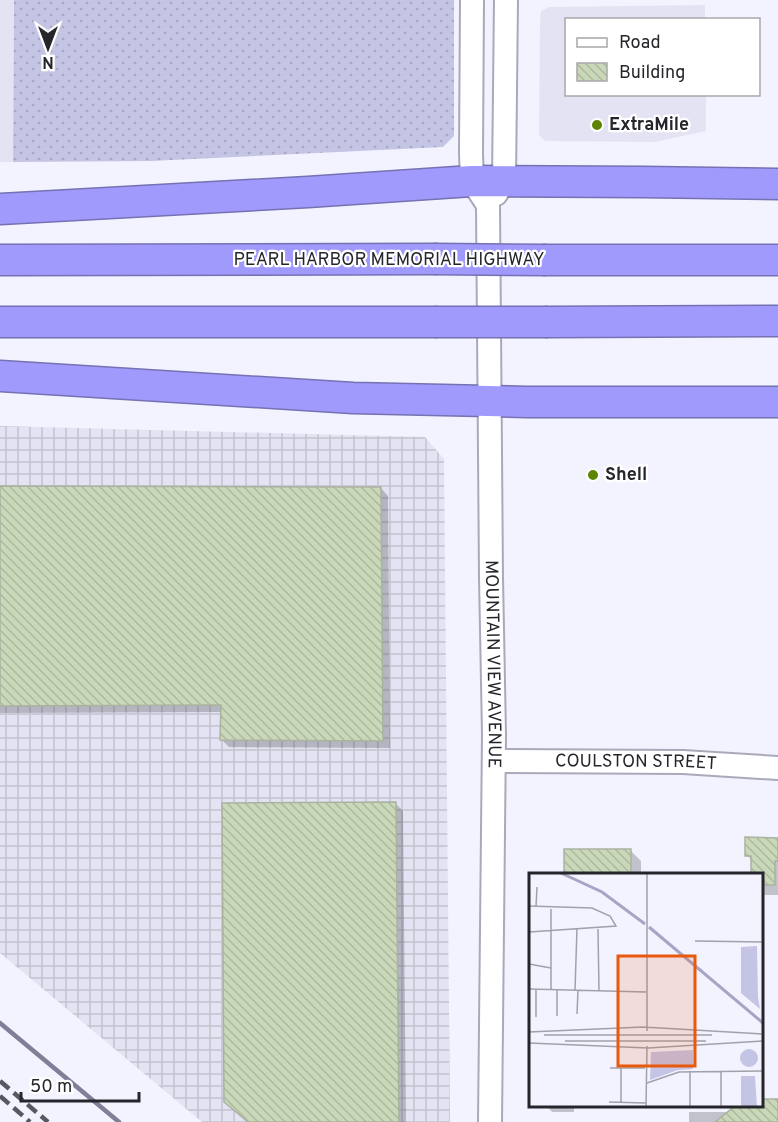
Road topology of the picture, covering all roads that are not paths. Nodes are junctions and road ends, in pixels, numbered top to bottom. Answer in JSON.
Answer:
{"nodes":[{"id":1,"x":472,"y":0,"type":"edge"},
{"id":2,"x":506,"y":0,"type":"edge"},
{"id":3,"x":778,"y":184,"type":"edge"},
{"id":4,"x":488,"y":189,"type":"junction"},
{"id":5,"x":0,"y":209,"type":"edge"},
{"id":6,"x":0,"y":260,"type":"edge"},
{"id":7,"x":778,"y":260,"type":"edge"},
{"id":8,"x":778,"y":321,"type":"edge"},
{"id":9,"x":0,"y":322,"type":"edge"},
{"id":10,"x":0,"y":376,"type":"edge"},
{"id":11,"x":489,"y":401,"type":"junction"},
{"id":12,"x":778,"y":402,"type":"edge"},
{"id":13,"x":494,"y":761,"type":"junction"},
{"id":14,"x":778,"y":768,"type":"edge"},
{"id":15,"x":490,"y":1122,"type":"edge"}],
"edges":[{"from":1,"to":4,"type":"main road","name":"MOUNTAIN VIEW AVENUE"},
{"from":2,"to":4,"type":"main road","name":"MOUNTAIN VIEW AVENUE"},
{"from":3,"to":4,"type":"highway"},
{"from":4,"to":5,"type":"highway"},
{"from":4,"to":11,"type":"main road","name":"MOUNTAIN VIEW AVENUE"},
{"from":6,"to":7,"type":"highway","name":"PEARL HARBOR MEMORIAL HIGHWAY","bridge":true},
{"from":8,"to":9,"type":"highway","bridge":true},
{"from":10,"to":11,"type":"highway"},
{"from":11,"to":12,"type":"highway"},
{"from":11,"to":13,"type":"main road","name":"MOUNTAIN VIEW AVENUE"},
{"from":13,"to":14,"type":"main road","name":"COULSTON STREET"},
{"from":13,"to":15,"type":"main road","name":"MOUNTAIN VIEW AVENUE"}]}
